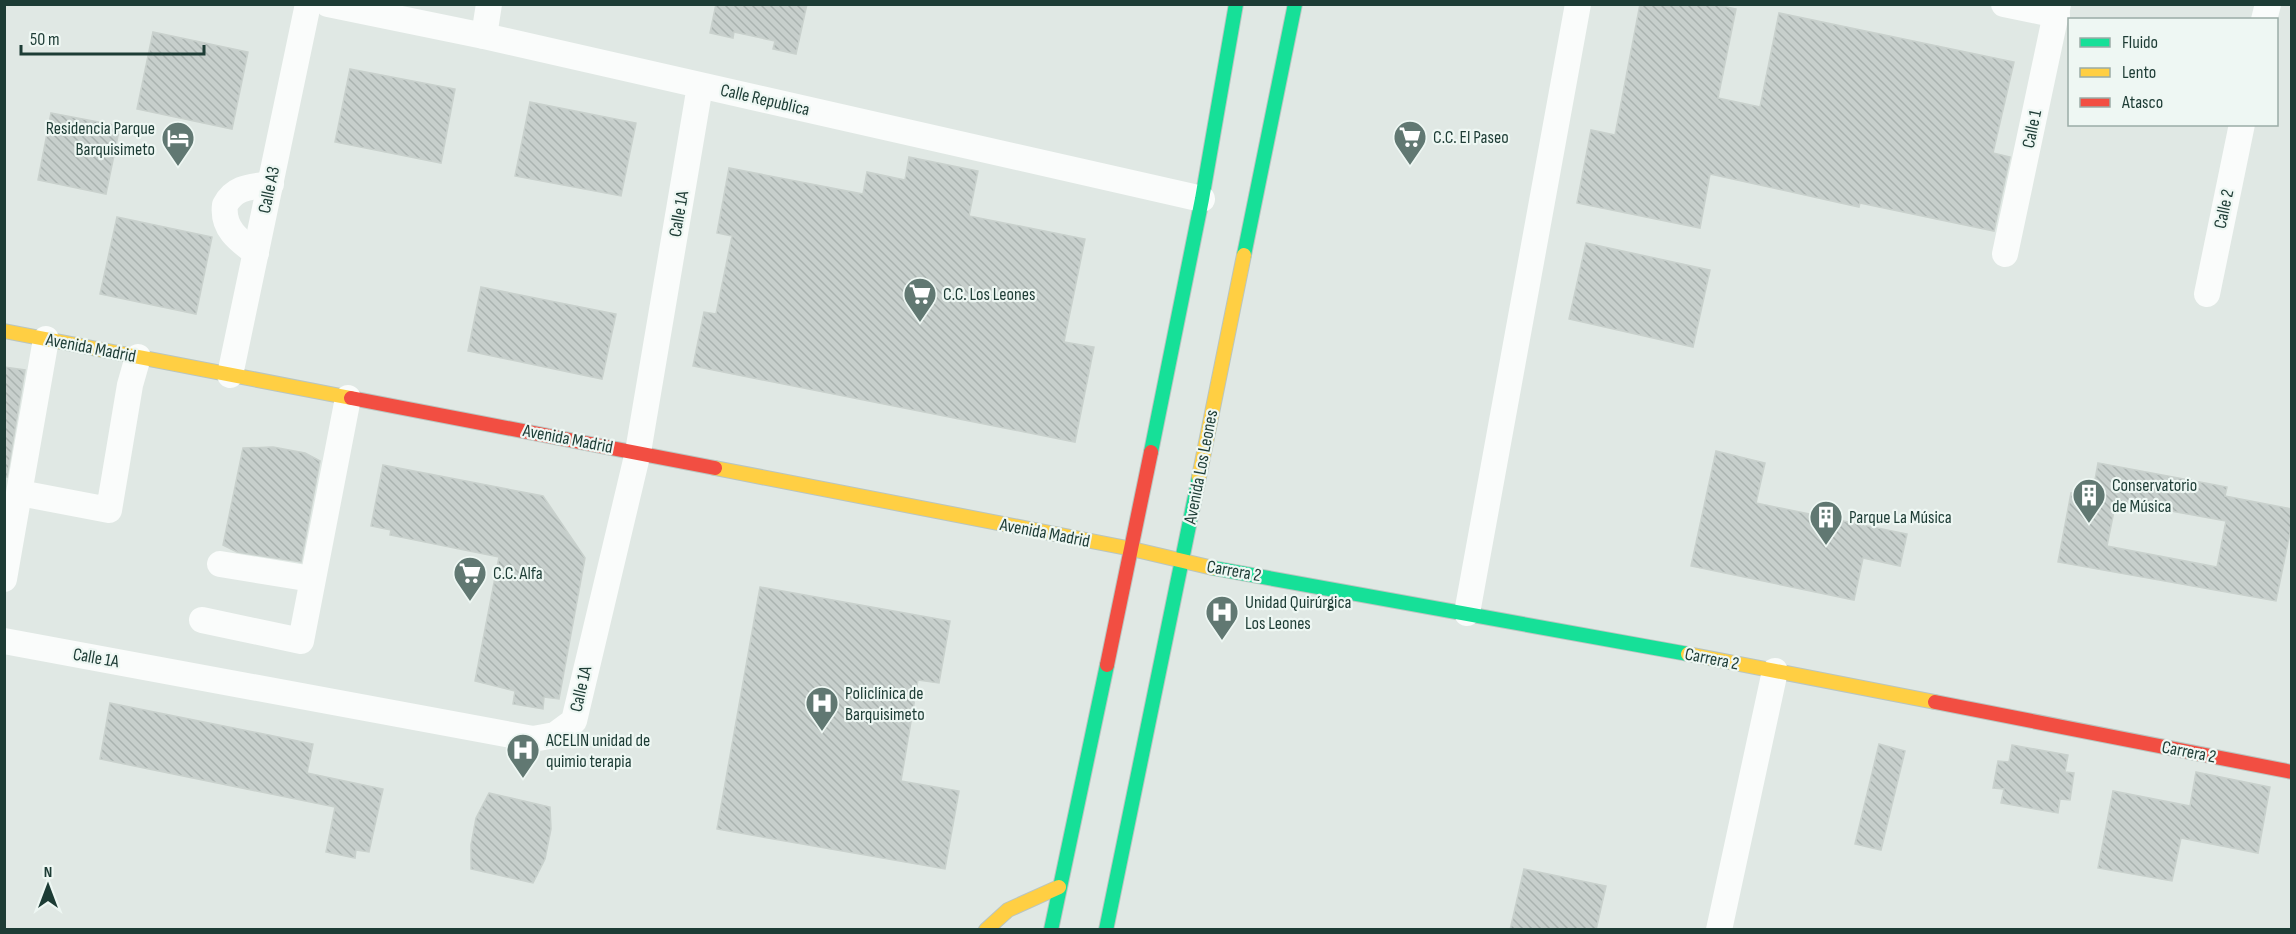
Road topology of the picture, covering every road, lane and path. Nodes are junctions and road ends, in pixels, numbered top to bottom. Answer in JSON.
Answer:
{"nodes":[{"id":1,"x":308,"y":4,"type":"edge"},
{"id":2,"x":328,"y":4,"type":"edge"},
{"id":3,"x":489,"y":4,"type":"edge"},
{"id":4,"x":1236,"y":4,"type":"edge"},
{"id":5,"x":1295,"y":4,"type":"edge"},
{"id":6,"x":1578,"y":4,"type":"edge"},
{"id":7,"x":2004,"y":4,"type":"edge"},
{"id":8,"x":2057,"y":10,"type":"edge"},
{"id":9,"x":484,"y":36,"type":"junction"},
{"id":10,"x":700,"y":86,"type":"junction"},
{"id":11,"x":2242,"y":126,"type":"edge"},
{"id":12,"x":271,"y":184,"type":"junction"},
{"id":13,"x":1202,"y":199,"type":"junction"},
{"id":14,"x":256,"y":253,"type":"junction"},
{"id":15,"x":2005,"y":254,"type":"dead end"},
{"id":16,"x":2206,"y":294,"type":"dead end"},
{"id":17,"x":4,"y":331,"type":"edge"},
{"id":18,"x":46,"y":339,"type":"junction"},
{"id":19,"x":138,"y":357,"type":"junction"},
{"id":20,"x":230,"y":375,"type":"junction"},
{"id":21,"x":348,"y":398,"type":"junction"},
{"id":22,"x":638,"y":452,"type":"junction"},
{"id":23,"x":20,"y":493,"type":"junction"},
{"id":24,"x":1132,"y":549,"type":"junction"},
{"id":25,"x":1182,"y":562,"type":"junction"},
{"id":26,"x":220,"y":564,"type":"dead end"},
{"id":27,"x":4,"y":579,"type":"edge"},
{"id":28,"x":312,"y":579,"type":"junction"},
{"id":29,"x":1467,"y":613,"type":"junction"},
{"id":30,"x":202,"y":620,"type":"dead end"},
{"id":31,"x":4,"y":641,"type":"edge"},
{"id":32,"x":1775,"y":671,"type":"junction"},
{"id":33,"x":2292,"y":772,"type":"edge"},
{"id":34,"x":1059,"y":887,"type":"junction"},
{"id":35,"x":1111,"y":905,"type":"junction"},
{"id":36,"x":1122,"y":921,"type":"dead end"},
{"id":37,"x":986,"y":930,"type":"edge"},
{"id":38,"x":1051,"y":930,"type":"edge"},
{"id":39,"x":1106,"y":930,"type":"edge"},
{"id":40,"x":1719,"y":930,"type":"edge"}],
"edges":[{"from":1,"to":12,"type":"street","name":"Calle A3"},
{"from":2,"to":9,"type":"street","name":"Calle Republica"},
{"from":3,"to":9,"type":"street"},
{"from":4,"to":13,"type":"street"},
{"from":5,"to":25,"type":"street","name":"Avenida Los Leones"},
{"from":6,"to":29,"type":"street"},
{"from":7,"to":8,"type":"street"},
{"from":8,"to":15,"type":"street","name":"Calle 1"},
{"from":9,"to":10,"type":"street","name":"Calle Republica"},
{"from":10,"to":13,"type":"street","name":"Calle Republica"},
{"from":10,"to":22,"type":"street","name":"Calle 1A"},
{"from":11,"to":16,"type":"street","name":"Calle 2"},
{"from":12,"to":14,"type":"street","name":"Calle A3"},
{"from":12,"to":14,"type":"street"},
{"from":13,"to":24,"type":"street"},
{"from":14,"to":20,"type":"street","name":"Calle A3"},
{"from":17,"to":18,"type":"street","name":"Avenida Madrid"},
{"from":18,"to":19,"type":"street","name":"Avenida Madrid"},
{"from":18,"to":23,"type":"street"},
{"from":19,"to":20,"type":"street","name":"Avenida Madrid"},
{"from":19,"to":23,"type":"street"},
{"from":20,"to":21,"type":"street","name":"Avenida Madrid"},
{"from":21,"to":22,"type":"street","name":"Avenida Madrid"},
{"from":21,"to":28,"type":"street"},
{"from":22,"to":24,"type":"street","name":"Avenida Madrid"},
{"from":22,"to":31,"type":"street","name":"Calle 1A"},
{"from":23,"to":27,"type":"street"},
{"from":24,"to":25,"type":"street","name":"Carrera 2"},
{"from":24,"to":34,"type":"street"},
{"from":25,"to":29,"type":"street","name":"Carrera 2"},
{"from":25,"to":35,"type":"street","name":"Avenida Los Leones"},
{"from":26,"to":28,"type":"street"},
{"from":28,"to":30,"type":"street"},
{"from":29,"to":32,"type":"street","name":"Carrera 2"},
{"from":32,"to":33,"type":"street","name":"Carrera 2"},
{"from":32,"to":40,"type":"street"},
{"from":34,"to":37,"type":"street"},
{"from":34,"to":38,"type":"street"},
{"from":35,"to":36,"type":"street"},
{"from":35,"to":39,"type":"street","name":"Avenida Los Leones"}]}
